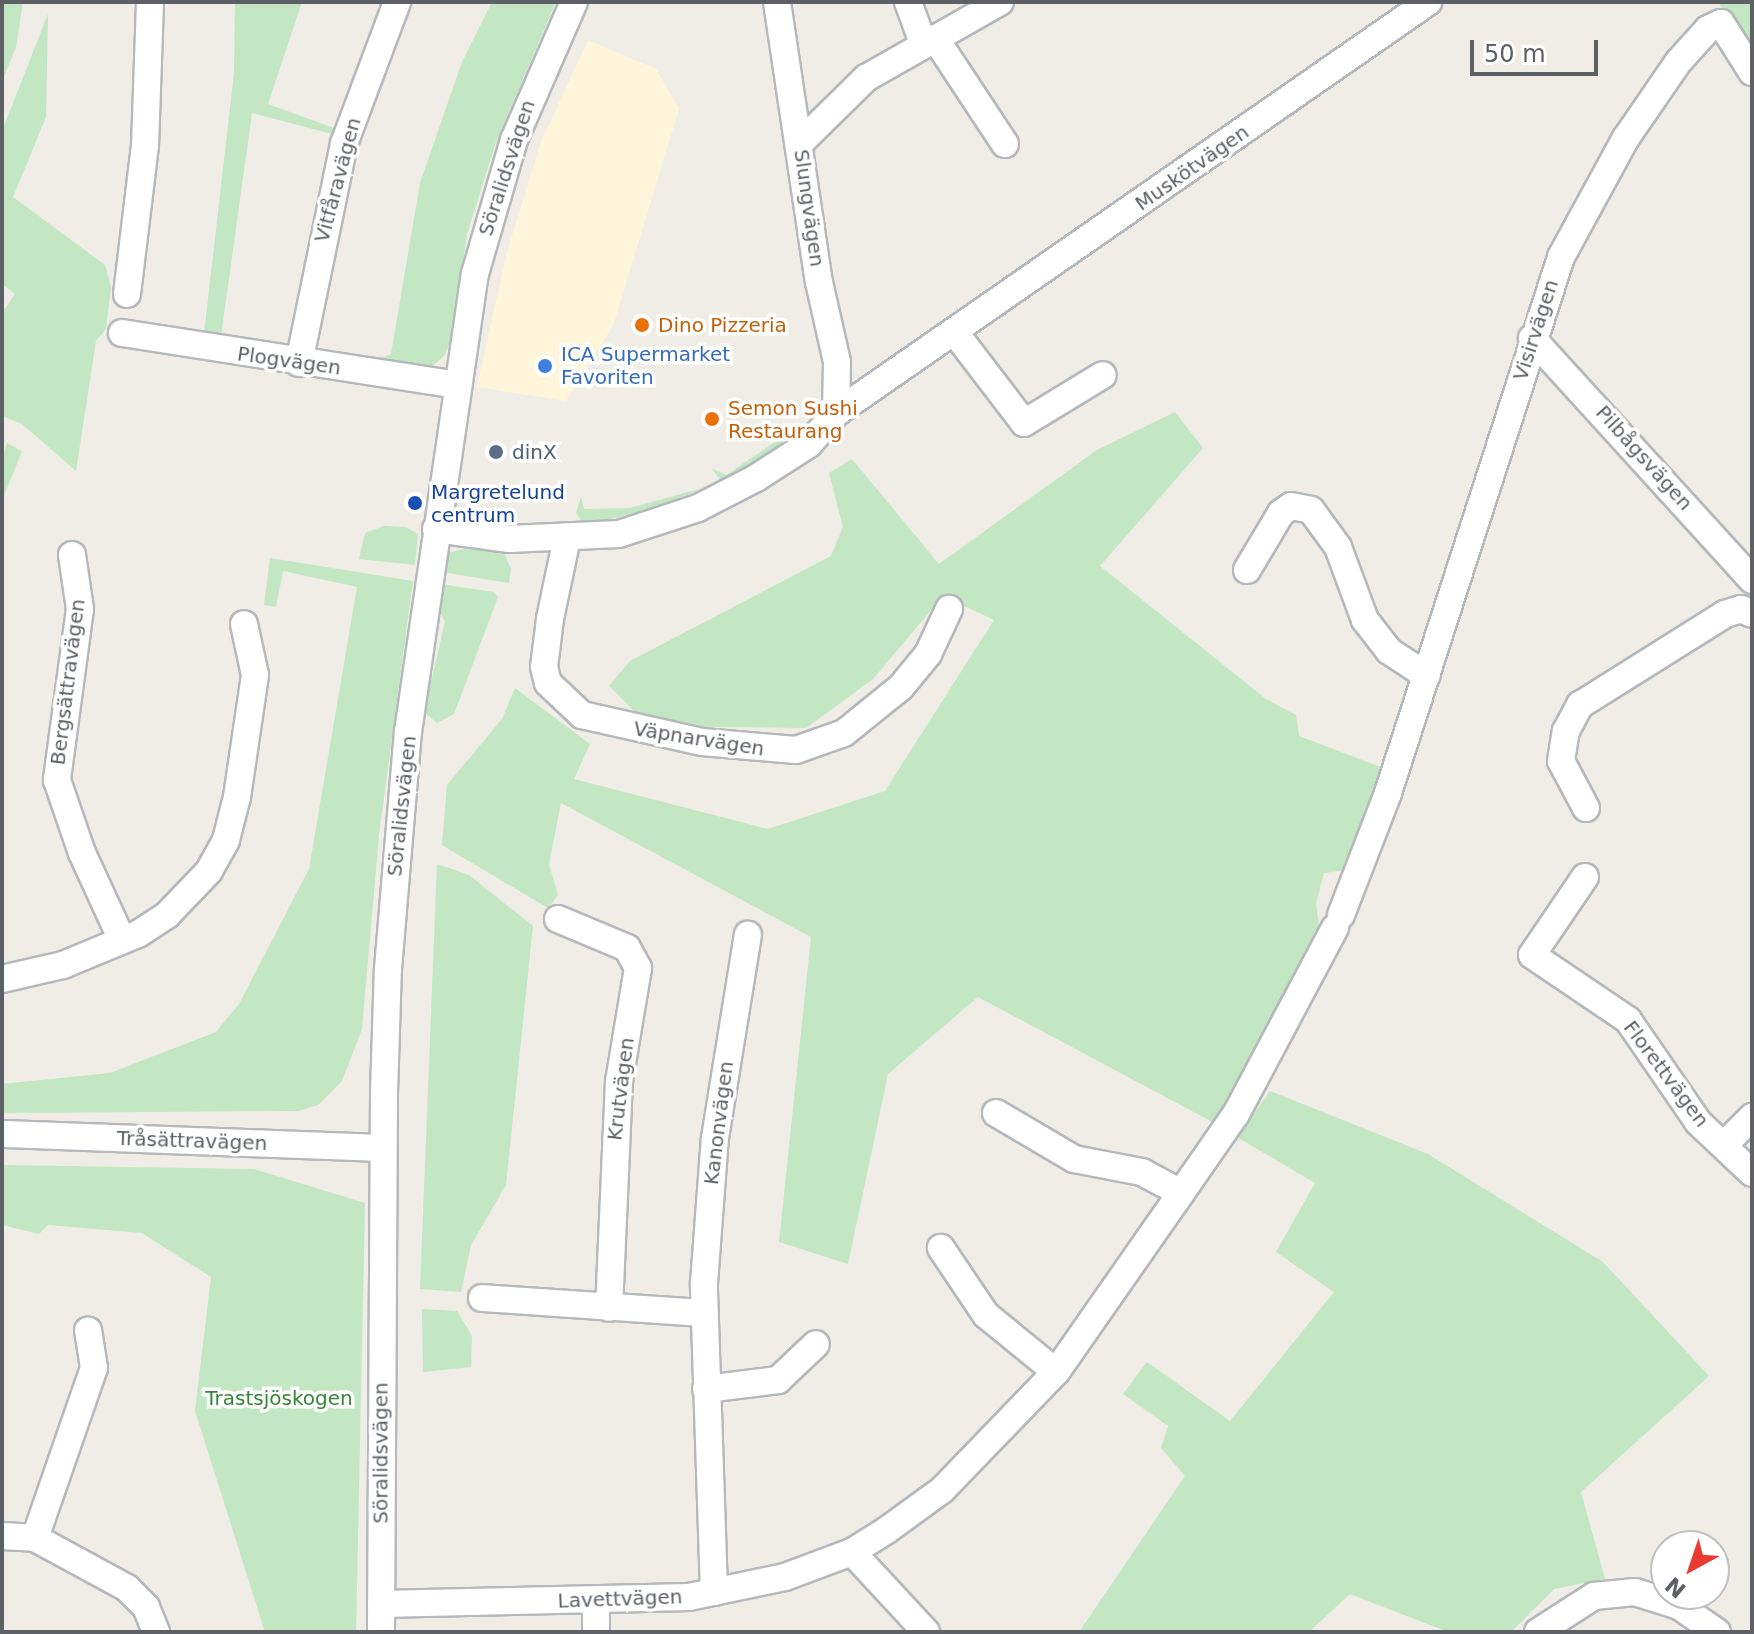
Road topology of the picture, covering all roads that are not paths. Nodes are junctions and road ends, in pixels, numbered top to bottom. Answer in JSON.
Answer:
{"nodes":[{"id":1,"x":150,"y":2,"type":"edge"},
{"id":2,"x":397,"y":2,"type":"edge"},
{"id":3,"x":574,"y":2,"type":"edge"},
{"id":4,"x":777,"y":2,"type":"edge"},
{"id":5,"x":908,"y":2,"type":"edge"},
{"id":6,"x":1000,"y":2,"type":"edge"},
{"id":7,"x":1428,"y":2,"type":"edge"},
{"id":8,"x":929,"y":40,"type":"junction"},
{"id":9,"x":1752,"y":72,"type":"edge"},
{"id":10,"x":800,"y":143,"type":"junction"},
{"id":11,"x":1005,"y":144,"type":"dead end"},
{"id":12,"x":127,"y":294,"type":"dead end"},
{"id":13,"x":122,"y":333,"type":"dead end"},
{"id":14,"x":956,"y":334,"type":"junction"},
{"id":15,"x":1532,"y":338,"type":"junction"},
{"id":16,"x":299,"y":363,"type":"junction"},
{"id":17,"x":1103,"y":375,"type":"dead end"},
{"id":18,"x":457,"y":385,"type":"junction"},
{"id":19,"x":836,"y":413,"type":"junction"},
{"id":20,"x":436,"y":529,"type":"junction"},
{"id":21,"x":567,"y":538,"type":"junction"},
{"id":22,"x":72,"y":555,"type":"dead end"},
{"id":23,"x":1247,"y":570,"type":"dead end"},
{"id":24,"x":1752,"y":580,"type":"edge"},
{"id":25,"x":949,"y":609,"type":"dead end"},
{"id":26,"x":1752,"y":614,"type":"edge"},
{"id":27,"x":244,"y":624,"type":"dead end"},
{"id":28,"x":1427,"y":676,"type":"junction"},
{"id":29,"x":1586,"y":808,"type":"dead end"},
{"id":30,"x":1585,"y":877,"type":"dead end"},
{"id":31,"x":558,"y":919,"type":"dead end"},
{"id":32,"x":748,"y":935,"type":"dead end"},
{"id":33,"x":122,"y":940,"type":"junction"},
{"id":34,"x":2,"y":979,"type":"edge"},
{"id":35,"x":996,"y":1113,"type":"dead end"},
{"id":36,"x":1752,"y":1117,"type":"edge"},
{"id":37,"x":2,"y":1134,"type":"edge"},
{"id":38,"x":1726,"y":1143,"type":"junction"},
{"id":39,"x":383,"y":1148,"type":"junction"},
{"id":40,"x":1752,"y":1173,"type":"edge"},
{"id":41,"x":1181,"y":1193,"type":"junction"},
{"id":42,"x":941,"y":1248,"type":"dead end"},
{"id":43,"x":482,"y":1298,"type":"dead end"},
{"id":44,"x":609,"y":1308,"type":"junction"},
{"id":45,"x":704,"y":1313,"type":"junction"},
{"id":46,"x":88,"y":1330,"type":"dead end"},
{"id":47,"x":816,"y":1344,"type":"dead end"},
{"id":48,"x":1056,"y":1372,"type":"junction"},
{"id":49,"x":706,"y":1389,"type":"junction"},
{"id":50,"x":2,"y":1536,"type":"edge"},
{"id":51,"x":35,"y":1538,"type":"junction"},
{"id":52,"x":852,"y":1552,"type":"junction"},
{"id":53,"x":714,"y":1592,"type":"junction"},
{"id":54,"x":596,"y":1601,"type":"junction"},
{"id":55,"x":381,"y":1604,"type":"junction"},
{"id":56,"x":156,"y":1632,"type":"edge"},
{"id":57,"x":381,"y":1632,"type":"edge"},
{"id":58,"x":596,"y":1632,"type":"edge"},
{"id":59,"x":926,"y":1632,"type":"edge"},
{"id":60,"x":1538,"y":1632,"type":"edge"},
{"id":61,"x":1717,"y":1632,"type":"edge"}],
"edges":[{"from":1,"to":12,"type":"street"},
{"from":2,"to":16,"type":"street","name":"Vitfåravägen"},
{"from":3,"to":18,"type":"street","name":"Söralidsvägen"},
{"from":4,"to":10,"type":"street","name":"Slungvägen"},
{"from":5,"to":8,"type":"street"},
{"from":6,"to":8,"type":"street"},
{"from":7,"to":14,"type":"street","name":"Muskötvägen"},
{"from":8,"to":10,"type":"street"},
{"from":8,"to":11,"type":"street"},
{"from":9,"to":15,"type":"street","name":"Visirvägen"},
{"from":10,"to":19,"type":"street","name":"Slungvägen"},
{"from":13,"to":16,"type":"street","name":"Plogvägen"},
{"from":14,"to":17,"type":"street"},
{"from":14,"to":19,"type":"street","name":"Muskötvägen"},
{"from":15,"to":24,"type":"street","name":"Pilbågsvägen"},
{"from":15,"to":28,"type":"street","name":"Visirvägen"},
{"from":16,"to":18,"type":"street","name":"Plogvägen"},
{"from":18,"to":20,"type":"street","name":"Söralidsvägen"},
{"from":19,"to":21,"type":"street","name":"Muskötvägen"},
{"from":20,"to":21,"type":"street","name":"Muskötvägen"},
{"from":20,"to":39,"type":"street","name":"Söralidsvägen"},
{"from":21,"to":25,"type":"street","name":"Väpnarvägen"},
{"from":22,"to":33,"type":"street","name":"Bergsättravägen"},
{"from":23,"to":28,"type":"street"},
{"from":26,"to":29,"type":"street"},
{"from":27,"to":33,"type":"street"},
{"from":28,"to":41,"type":"street","name":"Visirvägen"},
{"from":30,"to":38,"type":"street","name":"Florettvägen"},
{"from":31,"to":44,"type":"street","name":"Krutvägen"},
{"from":32,"to":45,"type":"street","name":"Kanonvägen"},
{"from":33,"to":34,"type":"street"},
{"from":35,"to":41,"type":"street"},
{"from":36,"to":38,"type":"street"},
{"from":37,"to":39,"type":"street","name":"Tråsättravägen"},
{"from":38,"to":40,"type":"street","name":"Florettvägen"},
{"from":39,"to":55,"type":"street","name":"Söralidsvägen"},
{"from":41,"to":48,"type":"street","name":"Lavettvägen"},
{"from":42,"to":48,"type":"street"},
{"from":43,"to":44,"type":"street"},
{"from":44,"to":45,"type":"street"},
{"from":45,"to":49,"type":"street","name":"Kanonvägen"},
{"from":46,"to":51,"type":"street"},
{"from":47,"to":49,"type":"street"},
{"from":48,"to":52,"type":"street","name":"Lavettvägen"},
{"from":49,"to":53,"type":"street","name":"Kanonvägen"},
{"from":50,"to":51,"type":"street"},
{"from":51,"to":56,"type":"street"},
{"from":52,"to":53,"type":"street","name":"Lavettvägen"},
{"from":52,"to":59,"type":"street"},
{"from":53,"to":54,"type":"street","name":"Lavettvägen"},
{"from":54,"to":55,"type":"street","name":"Lavettvägen"},
{"from":54,"to":58,"type":"street"},
{"from":55,"to":57,"type":"street","name":"Söralidsvägen"},
{"from":60,"to":61,"type":"street"}]}
